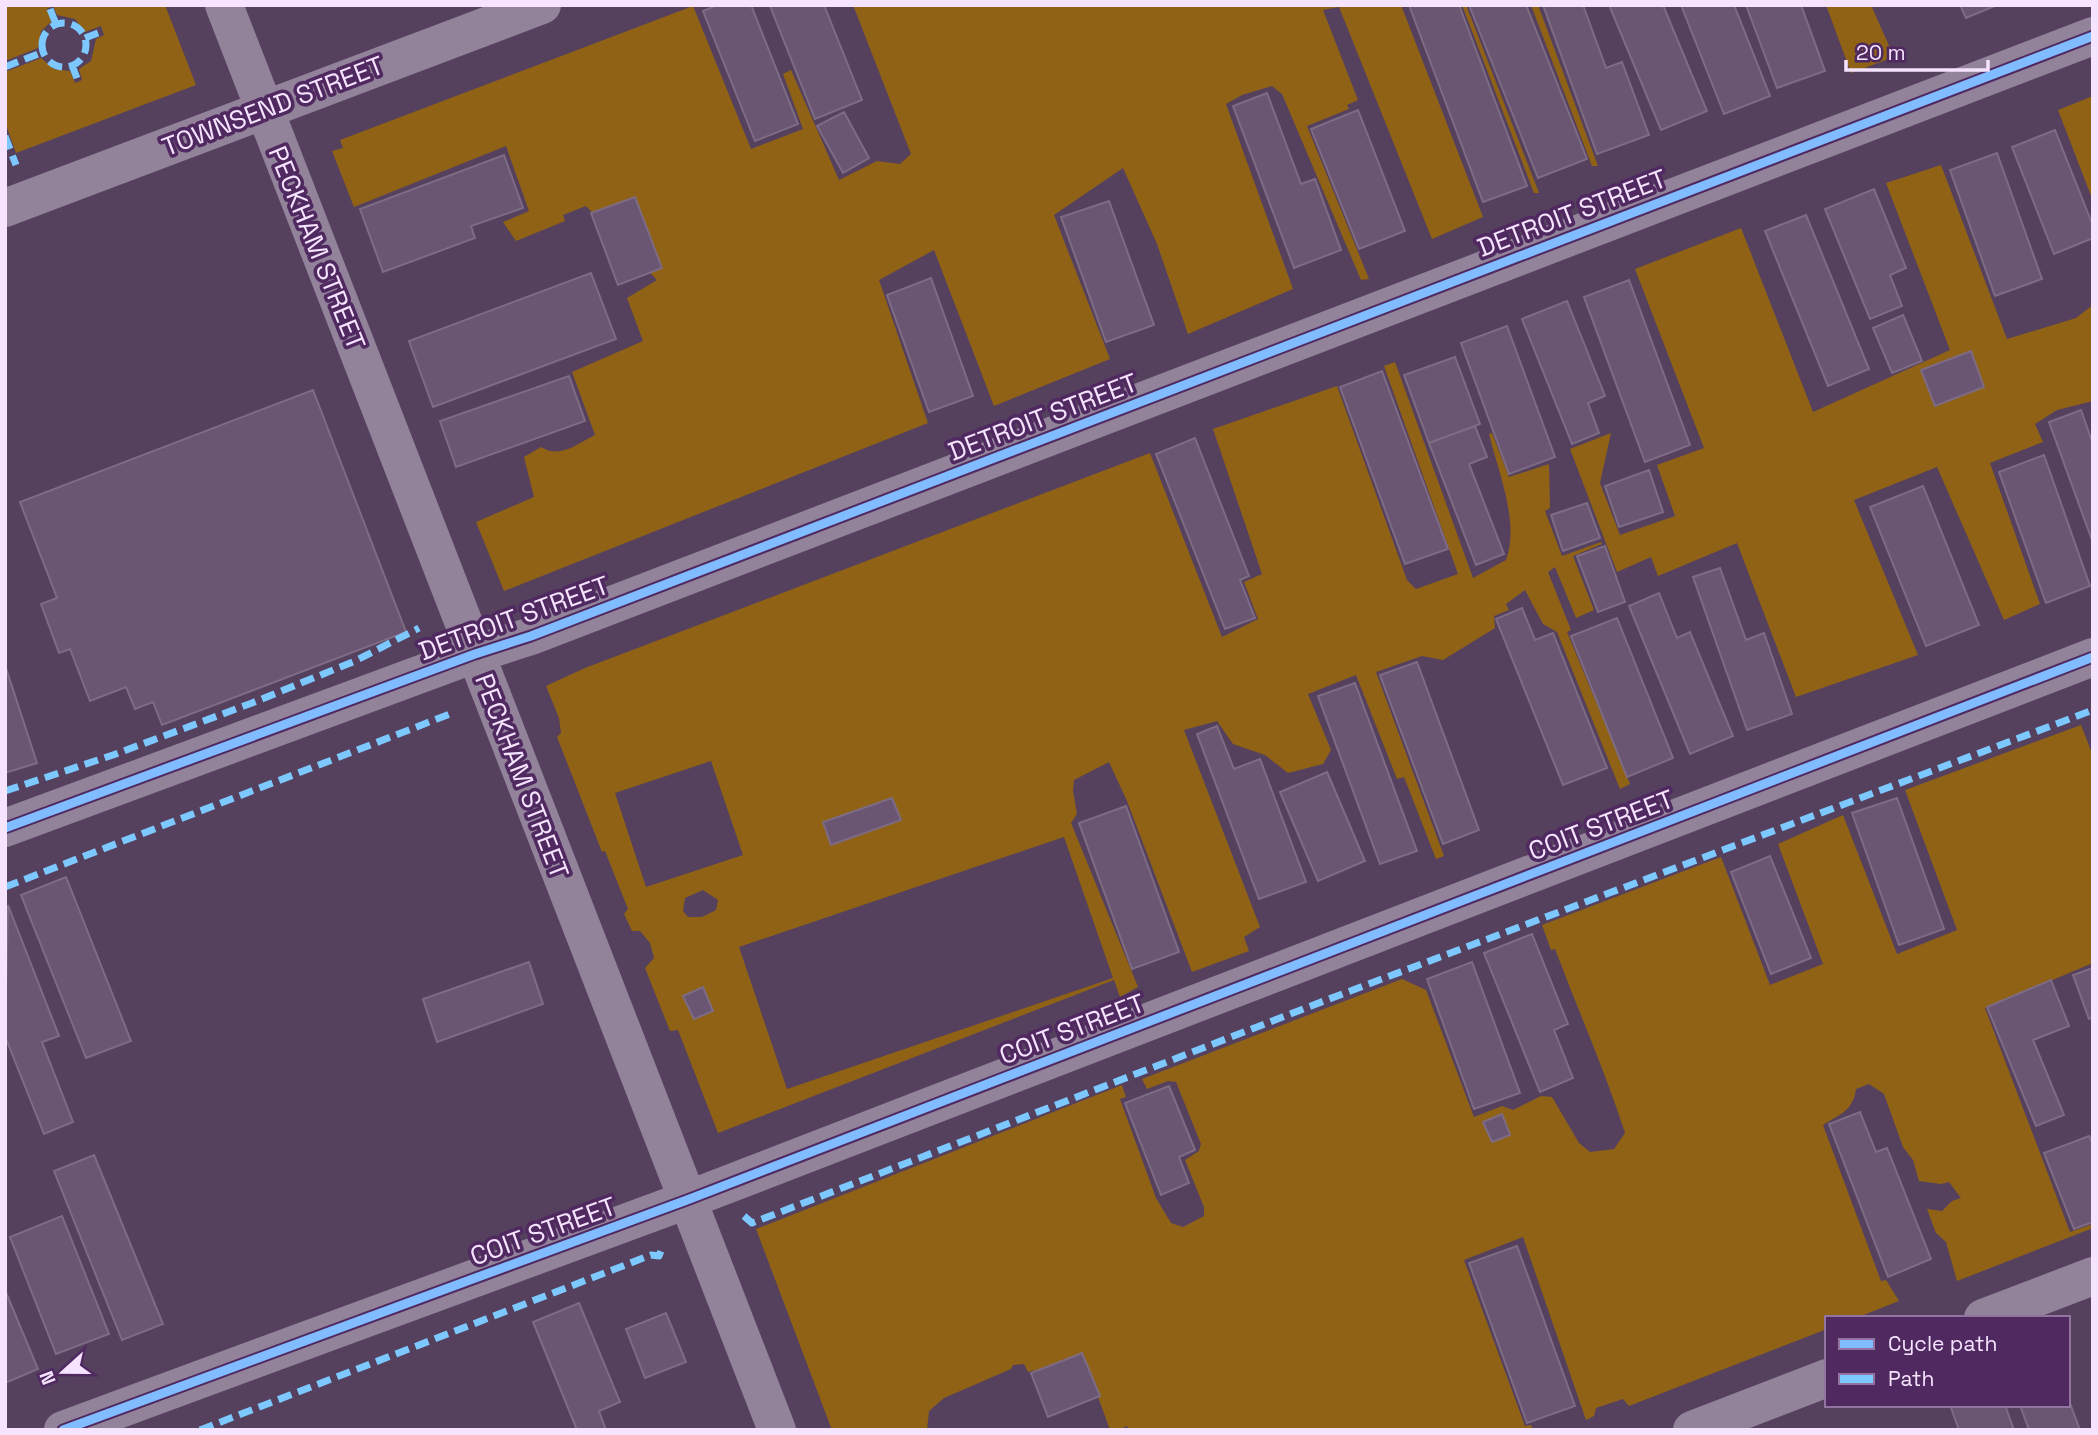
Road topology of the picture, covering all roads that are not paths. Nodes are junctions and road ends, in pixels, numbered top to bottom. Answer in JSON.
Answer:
{"nodes":[{"id":1,"x":224,"y":5,"type":"edge"},
{"id":2,"x":542,"y":5,"type":"edge"},
{"id":3,"x":2093,"y":36,"type":"edge"},
{"id":4,"x":263,"y":110,"type":"junction"},
{"id":5,"x":5,"y":208,"type":"edge"},
{"id":6,"x":475,"y":654,"type":"junction"},
{"id":7,"x":2093,"y":657,"type":"edge"},
{"id":8,"x":5,"y":828,"type":"edge"},
{"id":9,"x":687,"y":1200,"type":"junction"},
{"id":10,"x":2093,"y":1276,"type":"edge"},
{"id":11,"x":1988,"y":1316,"type":"edge"},
{"id":12,"x":1825,"y":1379,"type":"edge"},
{"id":13,"x":63,"y":1430,"type":"edge"},
{"id":14,"x":776,"y":1430,"type":"edge"},
{"id":15,"x":1692,"y":1430,"type":"edge"}],
"edges":[{"from":1,"to":4,"type":"street","name":"PECKHAM STREET"},
{"from":2,"to":4,"type":"street","name":"TOWNSEND STREET"},
{"from":3,"to":6,"type":"street","name":"DETROIT STREET"},
{"from":4,"to":5,"type":"street","name":"TOWNSEND STREET"},
{"from":4,"to":6,"type":"street","name":"PECKHAM STREET"},
{"from":6,"to":8,"type":"street","name":"DETROIT STREET"},
{"from":6,"to":9,"type":"street","name":"PECKHAM STREET"},
{"from":7,"to":9,"type":"street","name":"COIT STREET"},
{"from":9,"to":13,"type":"street","name":"COIT STREET"},
{"from":9,"to":14,"type":"street","name":"PECKHAM STREET"},
{"from":10,"to":11,"type":"street"},
{"from":12,"to":15,"type":"street"}]}
